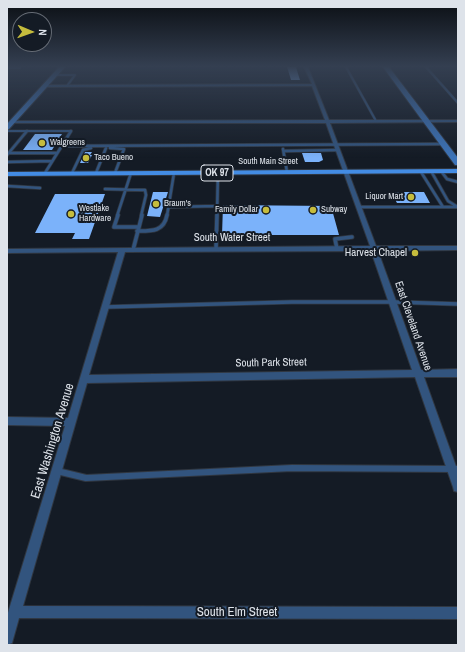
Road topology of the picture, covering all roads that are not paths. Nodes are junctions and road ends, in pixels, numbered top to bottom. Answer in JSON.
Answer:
{"nodes":[{"id":1,"x":36,"y":97,"type":"edge"},
{"id":2,"x":319,"y":97,"type":"edge"},
{"id":3,"x":363,"y":97,"type":"edge"},
{"id":4,"x":409,"y":97,"type":"edge"},
{"id":5,"x":328,"y":121,"type":"junction"},
{"id":6,"x":376,"y":121,"type":"junction"},
{"id":7,"x":427,"y":121,"type":"junction"},
{"id":8,"x":458,"y":121,"type":"edge"},
{"id":9,"x":14,"y":122,"type":"junction"},
{"id":10,"x":7,"y":130,"type":"edge"},
{"id":11,"x":27,"y":130,"type":"junction"},
{"id":12,"x":444,"y":144,"type":"junction"},
{"id":13,"x":283,"y":145,"type":"junction"},
{"id":14,"x":61,"y":146,"type":"junction"},
{"id":15,"x":338,"y":147,"type":"junction"},
{"id":16,"x":106,"y":148,"type":"junction"},
{"id":17,"x":284,"y":151,"type":"junction"},
{"id":18,"x":57,"y":153,"type":"junction"},
{"id":19,"x":8,"y":154,"type":"edge"},
{"id":20,"x":7,"y":162,"type":"edge"},
{"id":21,"x":52,"y":162,"type":"junction"},
{"id":22,"x":458,"y":163,"type":"edge"},
{"id":23,"x":441,"y":171,"type":"junction"},
{"id":24,"x":458,"y":171,"type":"edge"},
{"id":25,"x":218,"y":172,"type":"junction"},
{"id":26,"x":288,"y":172,"type":"junction"},
{"id":27,"x":347,"y":172,"type":"junction"},
{"id":28,"x":421,"y":172,"type":"junction"},
{"id":29,"x":431,"y":172,"type":"junction"},
{"id":30,"x":72,"y":173,"type":"junction"},
{"id":31,"x":96,"y":173,"type":"junction"},
{"id":32,"x":115,"y":173,"type":"junction"},
{"id":33,"x":131,"y":173,"type":"junction"},
{"id":34,"x":174,"y":173,"type":"junction"},
{"id":35,"x":7,"y":174,"type":"edge"},
{"id":36,"x":45,"y":174,"type":"junction"},
{"id":37,"x":458,"y":182,"type":"edge"},
{"id":38,"x":7,"y":186,"type":"edge"},
{"id":39,"x":40,"y":188,"type":"dead end"},
{"id":40,"x":105,"y":189,"type":"dead end"},
{"id":41,"x":126,"y":189,"type":"junction"},
{"id":42,"x":218,"y":206,"type":"junction"},
{"id":43,"x":169,"y":207,"type":"junction"},
{"id":44,"x":358,"y":207,"type":"junction"},
{"id":45,"x":443,"y":207,"type":"junction"},
{"id":46,"x":457,"y":207,"type":"edge"},
{"id":47,"x":138,"y":227,"type":"junction"},
{"id":48,"x":137,"y":231,"type":"junction"},
{"id":49,"x":352,"y":237,"type":"dead end"},
{"id":50,"x":374,"y":248,"type":"junction"},
{"id":51,"x":458,"y":248,"type":"edge"},
{"id":52,"x":216,"y":249,"type":"junction"},
{"id":53,"x":337,"y":249,"type":"junction"},
{"id":54,"x":122,"y":250,"type":"junction"},
{"id":55,"x":133,"y":250,"type":"junction"},
{"id":56,"x":7,"y":251,"type":"edge"},
{"id":57,"x":394,"y":302,"type":"junction"},
{"id":58,"x":458,"y":304,"type":"edge"},
{"id":59,"x":104,"y":307,"type":"junction"},
{"id":60,"x":458,"y":373,"type":"edge"},
{"id":61,"x":417,"y":374,"type":"junction"},
{"id":62,"x":85,"y":379,"type":"junction"},
{"id":63,"x":7,"y":421,"type":"edge"},
{"id":64,"x":71,"y":422,"type":"junction"},
{"id":65,"x":455,"y":469,"type":"edge"},
{"id":66,"x":57,"y":471,"type":"junction"},
{"id":67,"x":458,"y":487,"type":"edge"},
{"id":68,"x":15,"y":612,"type":"junction"},
{"id":69,"x":458,"y":613,"type":"edge"},
{"id":70,"x":7,"y":638,"type":"edge"}],
"edges":[{"from":1,"to":9,"type":"street"},
{"from":2,"to":5,"type":"street","name":"East Cleveland Avenue"},
{"from":3,"to":6,"type":"lane"},
{"from":4,"to":7,"type":"street"},
{"from":5,"to":6,"type":"street"},
{"from":5,"to":9,"type":"street"},
{"from":5,"to":15,"type":"street","name":"East Cleveland Avenue"},
{"from":6,"to":7,"type":"street"},
{"from":7,"to":8,"type":"street"},
{"from":7,"to":12,"type":"street"},
{"from":9,"to":10,"type":"street"},
{"from":10,"to":11,"type":"lane"},
{"from":11,"to":14,"type":"lane"},
{"from":11,"to":19,"type":"lane"},
{"from":12,"to":15,"type":"lane"},
{"from":12,"to":22,"type":"street"},
{"from":13,"to":14,"type":"lane"},
{"from":13,"to":15,"type":"lane"},
{"from":13,"to":17,"type":"lane"},
{"from":14,"to":18,"type":"lane"},
{"from":15,"to":17,"type":"lane"},
{"from":15,"to":27,"type":"street","name":"East Cleveland Avenue"},
{"from":16,"to":30,"type":"lane"},
{"from":16,"to":31,"type":"lane"},
{"from":16,"to":32,"type":"lane"},
{"from":17,"to":26,"type":"lane"},
{"from":18,"to":19,"type":"lane"},
{"from":18,"to":21,"type":"lane"},
{"from":20,"to":21,"type":"lane"},
{"from":21,"to":36,"type":"lane"},
{"from":23,"to":24,"type":"main road","name":"South Main Street","number":"OK 97"},
{"from":23,"to":29,"type":"main road","name":"South Main Street","number":"OK 97"},
{"from":23,"to":37,"type":"lane"},
{"from":25,"to":26,"type":"main road","name":"South Main Street","number":"OK 97"},
{"from":25,"to":34,"type":"main road","name":"South Main Street","number":"OK 97"},
{"from":25,"to":42,"type":"lane"},
{"from":26,"to":27,"type":"main road","name":"South Main Street","number":"OK 97"},
{"from":27,"to":28,"type":"main road","name":"South Main Street","number":"OK 97"},
{"from":27,"to":44,"type":"street","name":"East Cleveland Avenue"},
{"from":28,"to":29,"type":"main road","name":"South Main Street","number":"OK 97"},
{"from":28,"to":45,"type":"lane"},
{"from":29,"to":46,"type":"lane"},
{"from":30,"to":31,"type":"main road","name":"South Main Street","number":"OK 97"},
{"from":30,"to":36,"type":"main road","name":"South Main Street","number":"OK 97"},
{"from":31,"to":32,"type":"main road","name":"South Main Street","number":"OK 97"},
{"from":32,"to":33,"type":"main road","name":"South Main Street","number":"OK 97"},
{"from":33,"to":34,"type":"main road","name":"South Main Street","number":"OK 97"},
{"from":33,"to":41,"type":"lane"},
{"from":34,"to":43,"type":"lane"},
{"from":35,"to":36,"type":"main road","name":"South Main Street","number":"OK 97"},
{"from":38,"to":39,"type":"lane"},
{"from":40,"to":41,"type":"lane"},
{"from":41,"to":47,"type":"lane"},
{"from":41,"to":47,"type":"lane"},
{"from":42,"to":43,"type":"lane"},
{"from":42,"to":52,"type":"lane"},
{"from":43,"to":48,"type":"lane"},
{"from":44,"to":45,"type":"lane"},
{"from":44,"to":50,"type":"street","name":"East Cleveland Avenue"},
{"from":45,"to":46,"type":"lane"},
{"from":47,"to":48,"type":"lane"},
{"from":48,"to":55,"type":"lane"},
{"from":49,"to":53,"type":"lane"},
{"from":50,"to":51,"type":"street","name":"South Water Street"},
{"from":50,"to":53,"type":"street","name":"South Water Street"},
{"from":50,"to":57,"type":"street","name":"East Cleveland Avenue"},
{"from":52,"to":53,"type":"street","name":"South Water Street"},
{"from":52,"to":55,"type":"street","name":"South Water Street"},
{"from":54,"to":55,"type":"street","name":"South Water Street"},
{"from":54,"to":56,"type":"street","name":"South Water Street"},
{"from":54,"to":59,"type":"street","name":"East Washington Avenue"},
{"from":57,"to":58,"type":"lane"},
{"from":57,"to":59,"type":"lane"},
{"from":57,"to":61,"type":"street","name":"East Cleveland Avenue"},
{"from":59,"to":62,"type":"street","name":"East Washington Avenue"},
{"from":60,"to":61,"type":"street","name":"South Park Street"},
{"from":61,"to":62,"type":"street","name":"South Park Street"},
{"from":61,"to":65,"type":"street","name":"East Cleveland Avenue"},
{"from":62,"to":64,"type":"street","name":"East Washington Avenue"},
{"from":63,"to":64,"type":"street"},
{"from":64,"to":66,"type":"street","name":"East Washington Avenue"},
{"from":65,"to":66,"type":"lane"},
{"from":65,"to":67,"type":"street","name":"East Cleveland Avenue"},
{"from":66,"to":68,"type":"street","name":"East Washington Avenue"},
{"from":68,"to":69,"type":"street","name":"South Elm Street"},
{"from":68,"to":70,"type":"street","name":"East Washington Avenue"}]}
